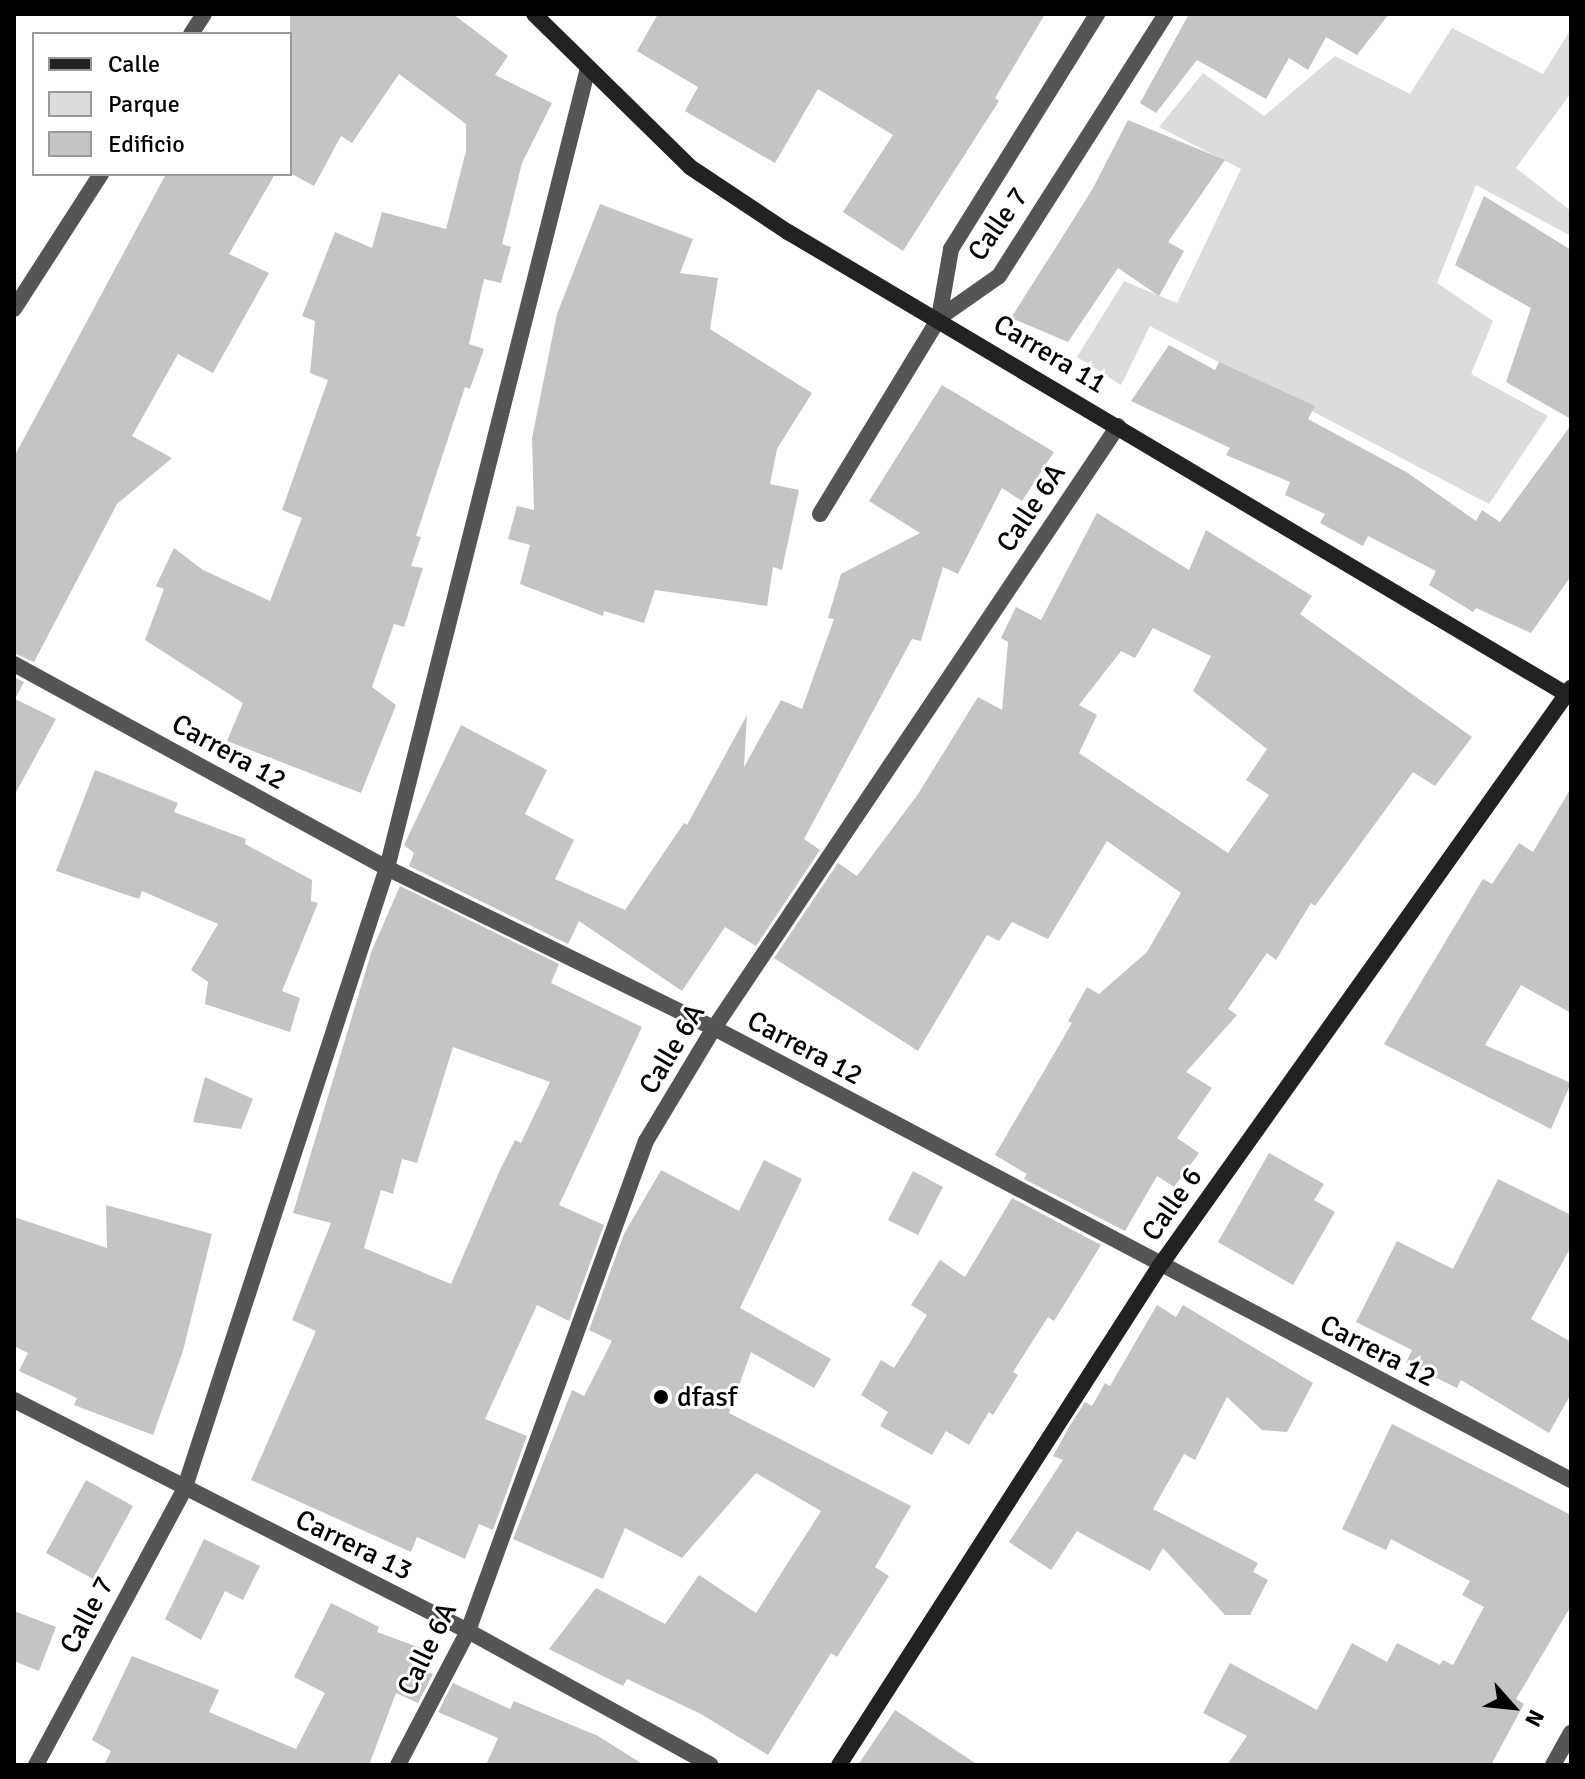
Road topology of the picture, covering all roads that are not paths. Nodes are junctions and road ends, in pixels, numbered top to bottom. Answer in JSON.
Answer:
{"nodes":[{"id":1,"x":204,"y":14,"type":"edge"},
{"id":2,"x":534,"y":14,"type":"edge"},
{"id":3,"x":1097,"y":14,"type":"edge"},
{"id":4,"x":1166,"y":14,"type":"edge"},
{"id":5,"x":192,"y":32,"type":"edge"},
{"id":6,"x":588,"y":68,"type":"junction"},
{"id":7,"x":100,"y":176,"type":"edge"},
{"id":8,"x":14,"y":309,"type":"edge"},
{"id":9,"x":939,"y":318,"type":"junction"},
{"id":10,"x":1118,"y":426,"type":"junction"},
{"id":11,"x":820,"y":514,"type":"dead end"},
{"id":12,"x":14,"y":664,"type":"edge"},
{"id":13,"x":1570,"y":693,"type":"edge"},
{"id":14,"x":387,"y":868,"type":"junction"},
{"id":15,"x":714,"y":1028,"type":"junction"},
{"id":16,"x":1159,"y":1267,"type":"junction"},
{"id":17,"x":14,"y":1400,"type":"edge"},
{"id":18,"x":1571,"y":1480,"type":"edge"},
{"id":19,"x":184,"y":1490,"type":"junction"},
{"id":20,"x":468,"y":1631,"type":"junction"},
{"id":21,"x":1571,"y":1733,"type":"edge"},
{"id":22,"x":36,"y":1765,"type":"edge"},
{"id":23,"x":398,"y":1765,"type":"edge"},
{"id":24,"x":711,"y":1765,"type":"edge"},
{"id":25,"x":839,"y":1765,"type":"edge"},
{"id":26,"x":1553,"y":1765,"type":"edge"}],
"edges":[{"from":1,"to":5,"type":"street"},
{"from":2,"to":6,"type":"street","name":"Carrera 11"},
{"from":3,"to":9,"type":"street","name":"Calle 7"},
{"from":4,"to":9,"type":"street","name":"Calle 7"},
{"from":6,"to":9,"type":"street","name":"Carrera 11"},
{"from":6,"to":14,"type":"street","name":"Calle 7"},
{"from":7,"to":8,"type":"street"},
{"from":9,"to":10,"type":"street","name":"Carrera 11"},
{"from":9,"to":11,"type":"street"},
{"from":10,"to":13,"type":"street","name":"Carrera 11"},
{"from":10,"to":15,"type":"street","name":"Calle 6A"},
{"from":12,"to":14,"type":"street","name":"Carrera 12"},
{"from":13,"to":16,"type":"street","name":"Calle 6"},
{"from":14,"to":15,"type":"street","name":"Carrera 12"},
{"from":14,"to":19,"type":"street","name":"Calle 7"},
{"from":15,"to":16,"type":"street","name":"Carrera 12"},
{"from":15,"to":20,"type":"street","name":"Calle 6A"},
{"from":16,"to":18,"type":"street","name":"Carrera 12"},
{"from":16,"to":25,"type":"street","name":"Calle 6"},
{"from":17,"to":19,"type":"street","name":"Carrera 13"},
{"from":19,"to":20,"type":"street","name":"Carrera 13"},
{"from":19,"to":22,"type":"street","name":"Calle 7"},
{"from":20,"to":23,"type":"street","name":"Calle 6A"},
{"from":20,"to":24,"type":"street","name":"Carrera 13"},
{"from":21,"to":26,"type":"street"}]}
